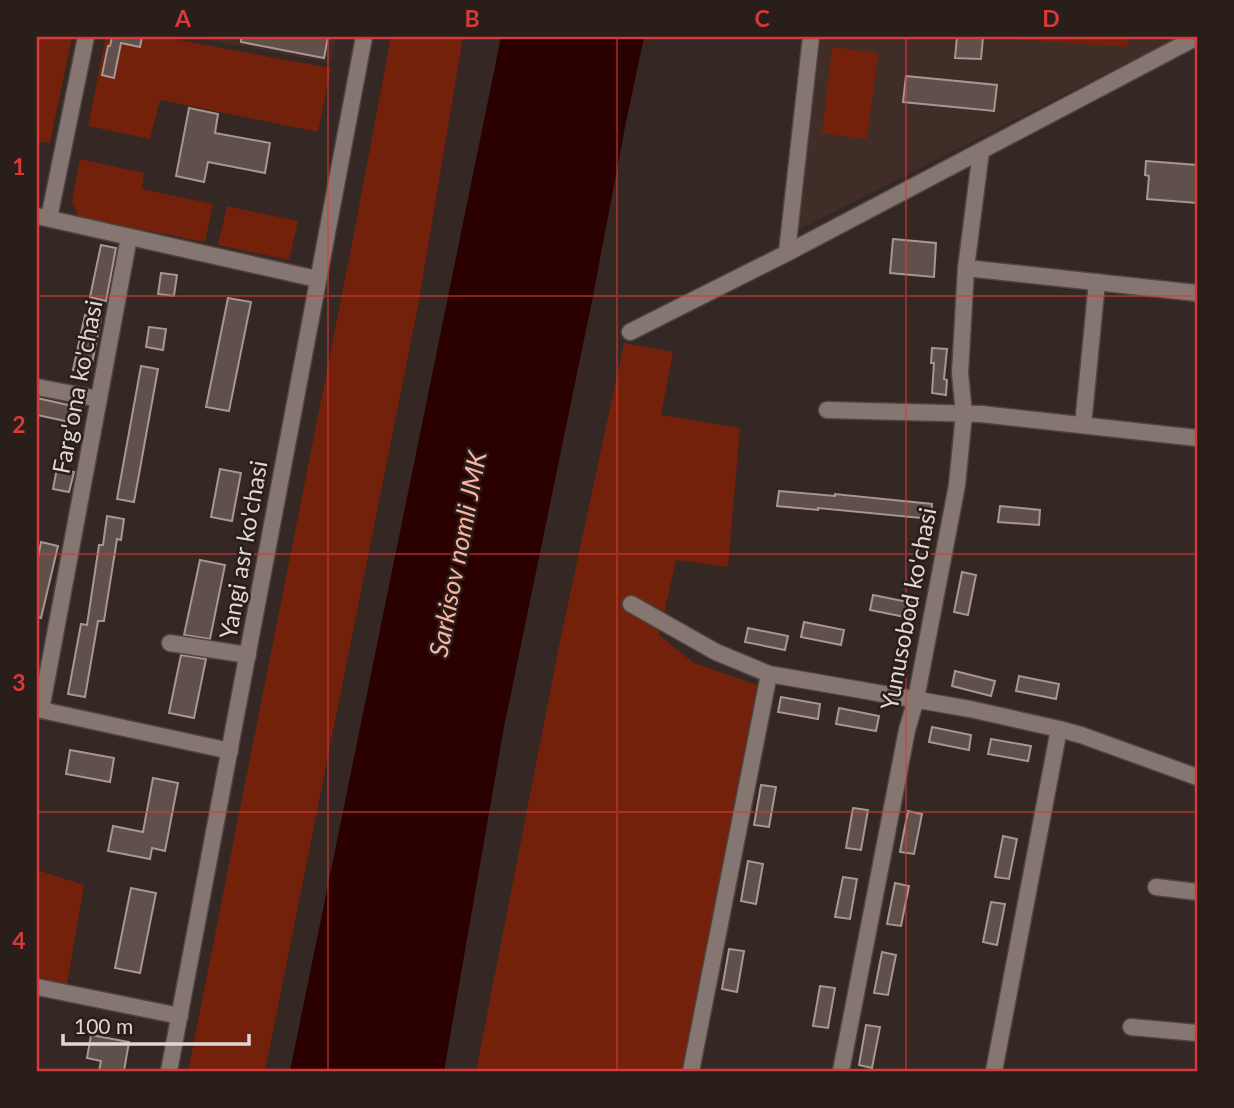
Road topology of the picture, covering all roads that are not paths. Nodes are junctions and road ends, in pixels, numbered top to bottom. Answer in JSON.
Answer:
{"nodes":[{"id":1,"x":86,"y":37,"type":"edge"},
{"id":2,"x":364,"y":37,"type":"edge"},
{"id":3,"x":811,"y":37,"type":"edge"},
{"id":4,"x":1197,"y":37,"type":"edge"},
{"id":5,"x":981,"y":151,"type":"junction"},
{"id":6,"x":43,"y":217,"type":"edge"},
{"id":7,"x":129,"y":237,"type":"junction"},
{"id":8,"x":787,"y":252,"type":"junction"},
{"id":9,"x":966,"y":268,"type":"junction"},
{"id":10,"x":317,"y":279,"type":"junction"},
{"id":11,"x":1097,"y":282,"type":"junction"},
{"id":12,"x":1197,"y":293,"type":"edge"},
{"id":13,"x":630,"y":332,"type":"dead end"},
{"id":14,"x":37,"y":387,"type":"edge"},
{"id":15,"x":99,"y":399,"type":"junction"},
{"id":16,"x":827,"y":410,"type":"dead end"},
{"id":17,"x":964,"y":414,"type":"junction"},
{"id":18,"x":1083,"y":425,"type":"junction"},
{"id":19,"x":1197,"y":438,"type":"edge"},
{"id":20,"x":631,"y":604,"type":"dead end"},
{"id":21,"x":170,"y":643,"type":"dead end"},
{"id":22,"x":248,"y":654,"type":"junction"},
{"id":23,"x":769,"y":674,"type":"junction"},
{"id":24,"x":916,"y":699,"type":"junction"},
{"id":25,"x":39,"y":709,"type":"edge"},
{"id":26,"x":1059,"y":730,"type":"junction"},
{"id":27,"x":230,"y":751,"type":"junction"},
{"id":28,"x":1197,"y":776,"type":"edge"},
{"id":29,"x":1156,"y":887,"type":"dead end"},
{"id":30,"x":1197,"y":892,"type":"edge"},
{"id":31,"x":37,"y":987,"type":"edge"},
{"id":32,"x":180,"y":1016,"type":"junction"},
{"id":33,"x":1131,"y":1027,"type":"dead end"},
{"id":34,"x":1197,"y":1033,"type":"edge"},
{"id":35,"x":169,"y":1071,"type":"edge"},
{"id":36,"x":691,"y":1071,"type":"edge"},
{"id":37,"x":841,"y":1071,"type":"edge"},
{"id":38,"x":995,"y":1071,"type":"edge"}],
"edges":[{"from":1,"to":6,"type":"street"},
{"from":2,"to":10,"type":"street","name":"Yangi asr ko'chasi"},
{"from":3,"to":8,"type":"street"},
{"from":4,"to":5,"type":"street"},
{"from":5,"to":8,"type":"street"},
{"from":5,"to":9,"type":"street","name":"Yunusobod ko'chasi"},
{"from":6,"to":7,"type":"street"},
{"from":7,"to":10,"type":"street"},
{"from":7,"to":15,"type":"street","name":"Farg'ona ko'chasi"},
{"from":8,"to":13,"type":"street"},
{"from":9,"to":11,"type":"street"},
{"from":9,"to":17,"type":"street","name":"Yunusobod ko'chasi"},
{"from":10,"to":22,"type":"street","name":"Yangi asr ko'chasi"},
{"from":11,"to":12,"type":"street"},
{"from":11,"to":18,"type":"street"},
{"from":14,"to":15,"type":"street"},
{"from":15,"to":25,"type":"street","name":"Farg'ona ko'chasi"},
{"from":16,"to":17,"type":"street"},
{"from":17,"to":18,"type":"street"},
{"from":17,"to":24,"type":"street","name":"Yunusobod ko'chasi"},
{"from":18,"to":19,"type":"street"},
{"from":20,"to":23,"type":"street"},
{"from":21,"to":22,"type":"street"},
{"from":22,"to":27,"type":"street","name":"Yangi asr ko'chasi"},
{"from":23,"to":24,"type":"street"},
{"from":23,"to":36,"type":"street"},
{"from":24,"to":26,"type":"street"},
{"from":24,"to":37,"type":"street","name":"Yunusobod ko'chasi"},
{"from":25,"to":27,"type":"street"},
{"from":26,"to":28,"type":"street"},
{"from":26,"to":38,"type":"street"},
{"from":27,"to":32,"type":"street","name":"Yangi asr ko'chasi"},
{"from":29,"to":30,"type":"street"},
{"from":31,"to":32,"type":"street"},
{"from":32,"to":35,"type":"street","name":"Yangi asr ko'chasi"},
{"from":33,"to":34,"type":"street"}]}
